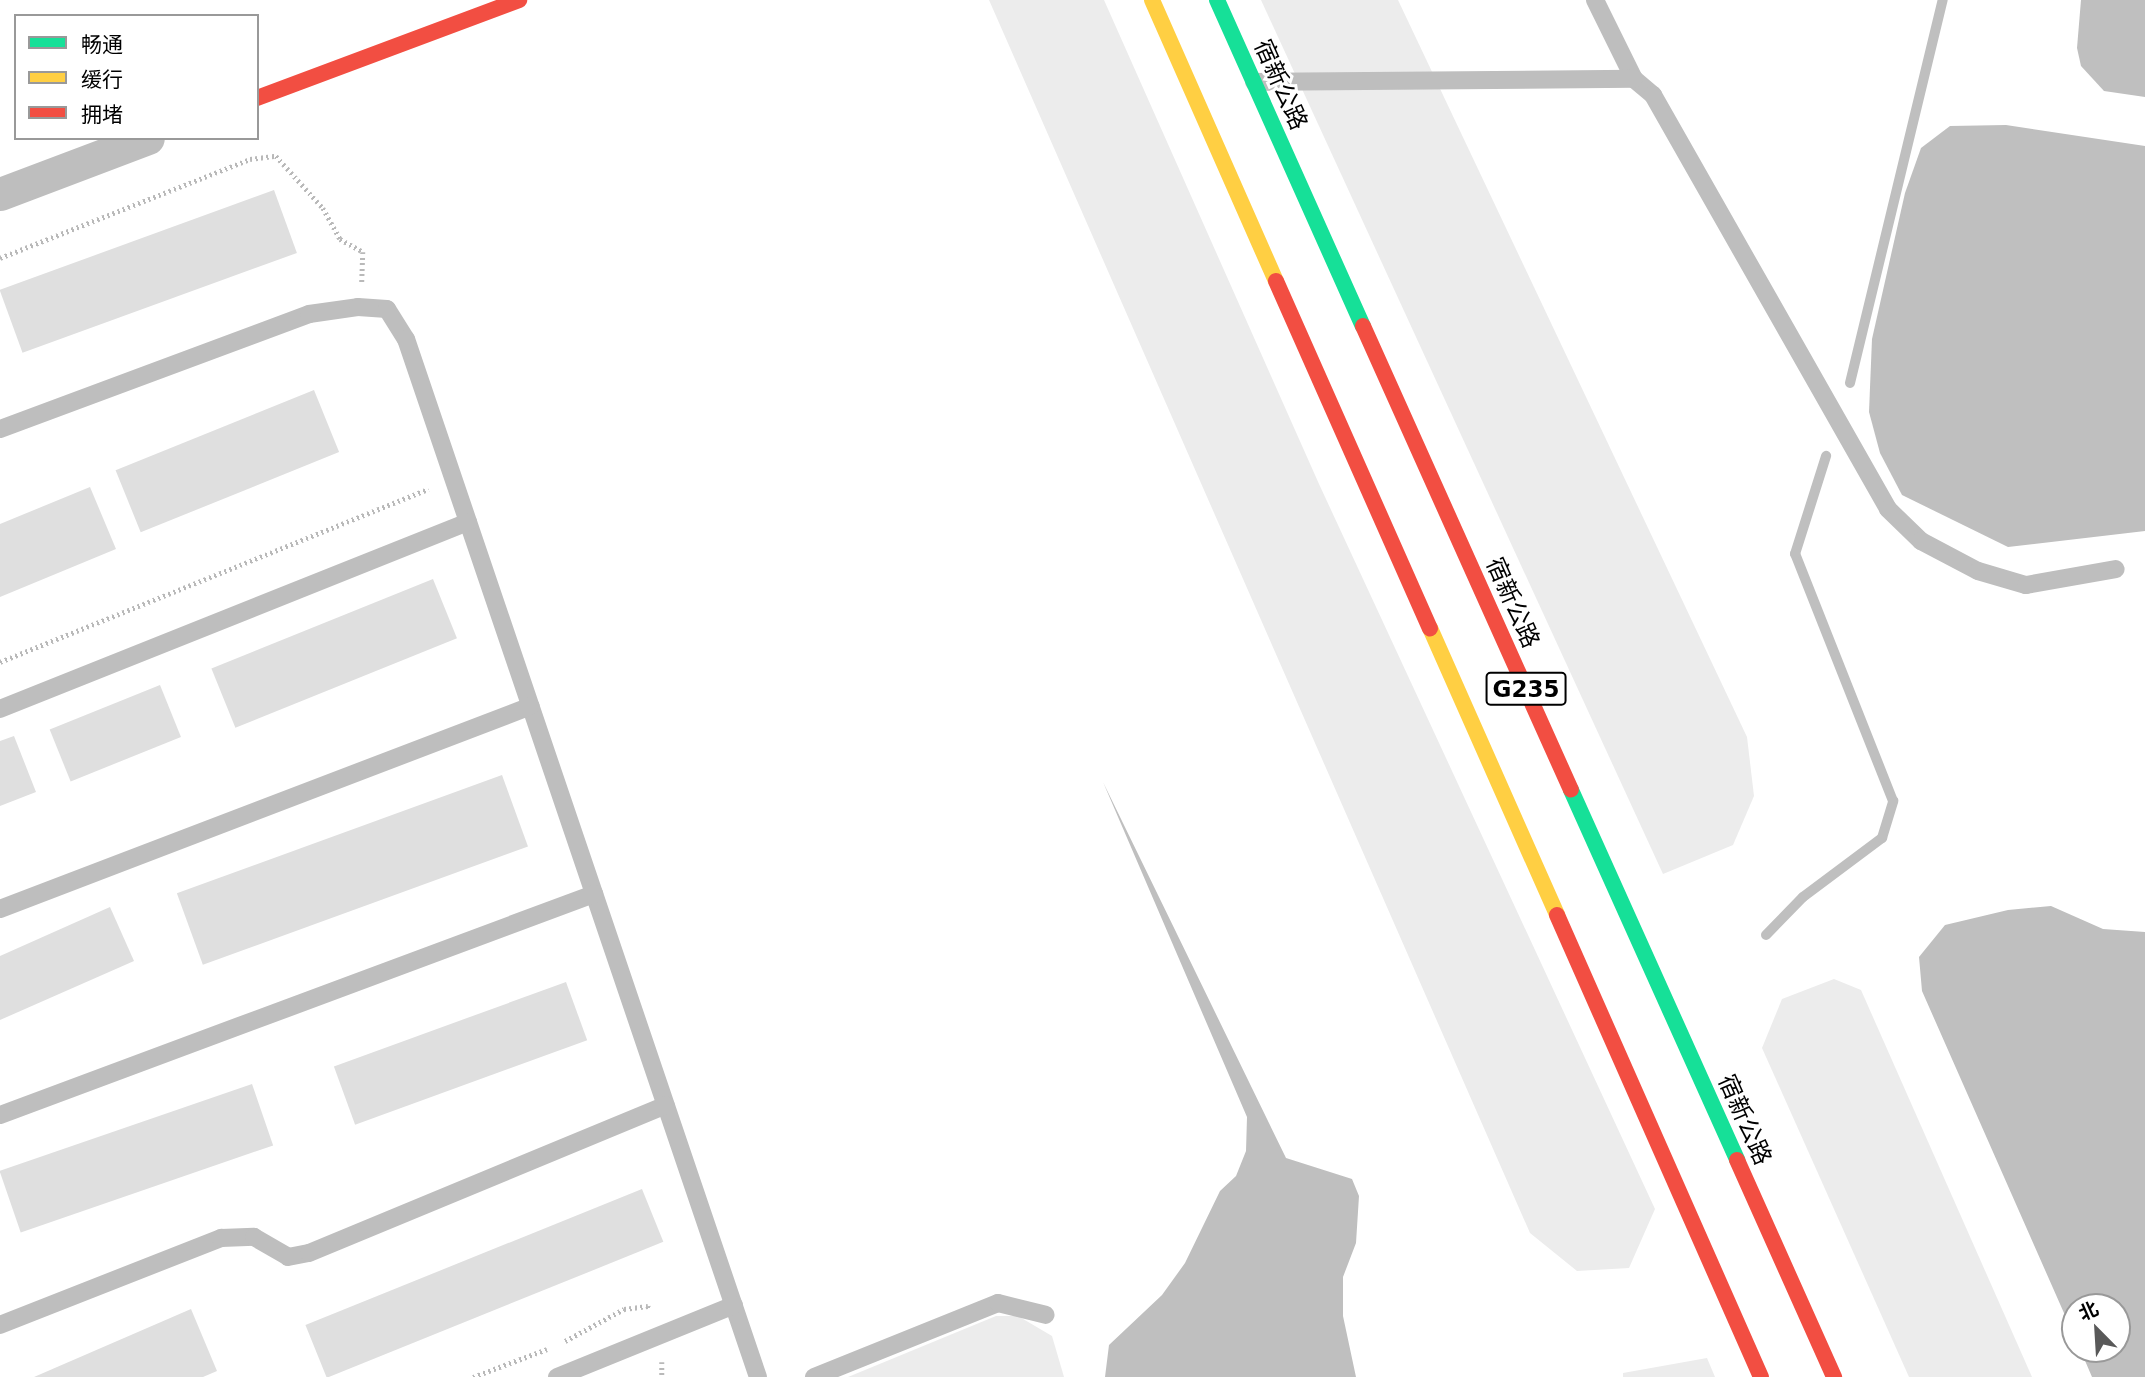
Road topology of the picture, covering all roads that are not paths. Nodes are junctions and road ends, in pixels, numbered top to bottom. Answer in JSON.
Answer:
{"nodes":[{"id":1,"x":519,"y":0,"type":"edge"},
{"id":2,"x":1152,"y":0,"type":"edge"},
{"id":3,"x":1217,"y":0,"type":"edge"},
{"id":4,"x":1595,"y":0,"type":"edge"},
{"id":5,"x":1634,"y":79,"type":"junction"},
{"id":6,"x":1254,"y":82,"type":"junction"},
{"id":7,"x":259,"y":97,"type":"edge"},
{"id":8,"x":143,"y":140,"type":"edge"},
{"id":9,"x":0,"y":194,"type":"edge"},
{"id":10,"x":0,"y":429,"type":"edge"},
{"id":11,"x":468,"y":522,"type":"junction"},
{"id":12,"x":2116,"y":569,"type":"dead end"},
{"id":13,"x":531,"y":706,"type":"junction"},
{"id":14,"x":0,"y":709,"type":"edge"},
{"id":15,"x":594,"y":894,"type":"junction"},
{"id":16,"x":0,"y":909,"type":"edge"},
{"id":17,"x":666,"y":1105,"type":"junction"},
{"id":18,"x":0,"y":1115,"type":"edge"},
{"id":19,"x":734,"y":1306,"type":"junction"},
{"id":20,"x":1046,"y":1315,"type":"dead end"},
{"id":21,"x":0,"y":1325,"type":"edge"},
{"id":22,"x":557,"y":1377,"type":"edge"},
{"id":23,"x":758,"y":1377,"type":"edge"},
{"id":24,"x":814,"y":1377,"type":"edge"},
{"id":25,"x":1761,"y":1377,"type":"edge"},
{"id":26,"x":1834,"y":1377,"type":"edge"}],
"edges":[{"from":1,"to":7,"type":"main road"},
{"from":2,"to":25,"type":"main road"},
{"from":3,"to":6,"type":"main road","name":"宿新公路","number":"G235"},
{"from":4,"to":5,"type":"lane"},
{"from":5,"to":6,"type":"lane"},
{"from":5,"to":12,"type":"lane"},
{"from":6,"to":26,"type":"main road","name":"宿新公路","number":"G235"},
{"from":8,"to":9,"type":"street"},
{"from":10,"to":11,"type":"lane"},
{"from":11,"to":13,"type":"lane"},
{"from":11,"to":14,"type":"lane"},
{"from":13,"to":15,"type":"lane"},
{"from":13,"to":16,"type":"lane"},
{"from":15,"to":17,"type":"lane"},
{"from":15,"to":18,"type":"lane"},
{"from":17,"to":19,"type":"lane"},
{"from":17,"to":21,"type":"lane"},
{"from":19,"to":22,"type":"lane"},
{"from":19,"to":23,"type":"lane"},
{"from":20,"to":24,"type":"lane"}]}
